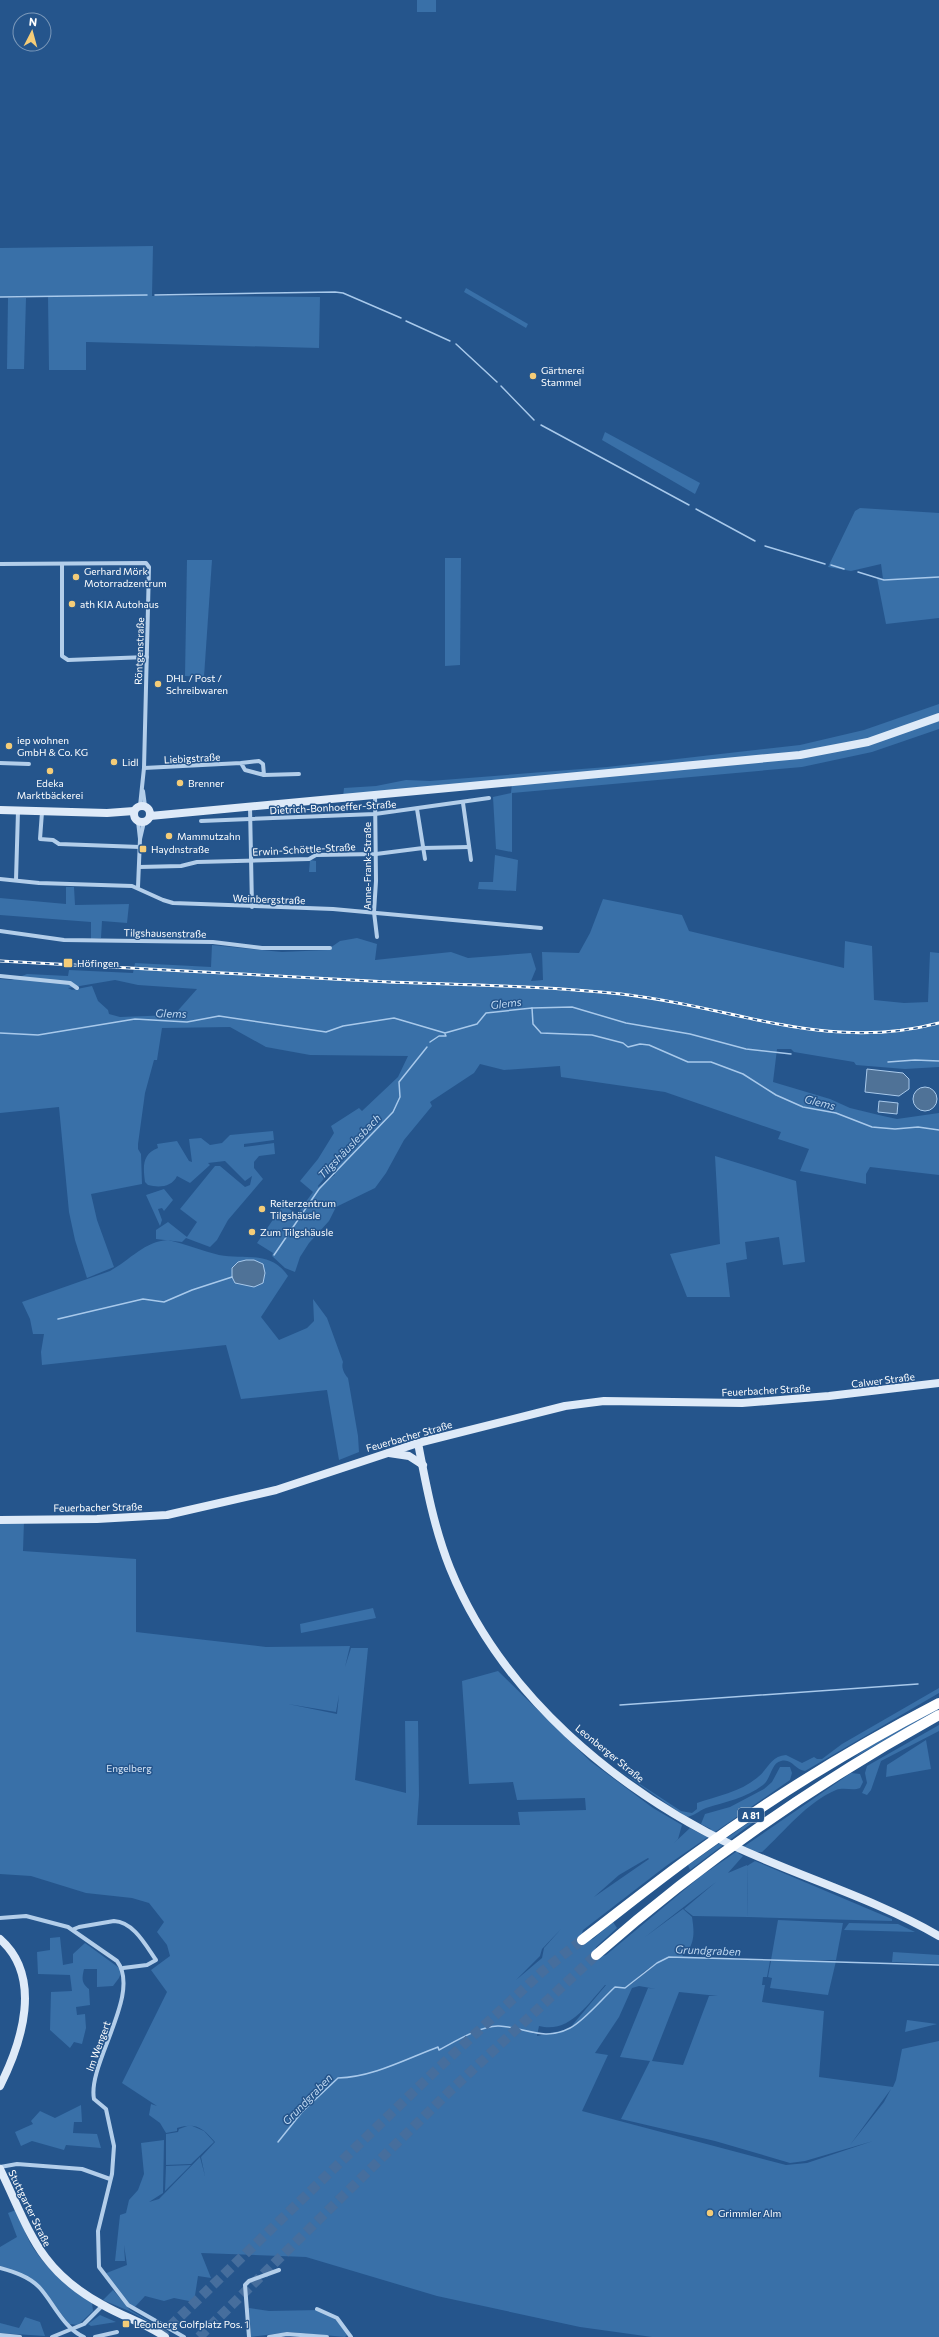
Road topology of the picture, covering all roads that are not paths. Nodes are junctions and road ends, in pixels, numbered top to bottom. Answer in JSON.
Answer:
{"nodes":[{"id":1,"x":0,"y":564,"type":"edge"},
{"id":2,"x":62,"y":564,"type":"junction"},
{"id":3,"x":147,"y":657,"type":"junction"},
{"id":4,"x":939,"y":717,"type":"edge"},
{"id":5,"x":0,"y":763,"type":"edge"},
{"id":6,"x":241,"y":763,"type":"junction"},
{"id":7,"x":29,"y":764,"type":"dead end"},
{"id":8,"x":144,"y":768,"type":"junction"},
{"id":9,"x":299,"y":774,"type":"dead end"},
{"id":10,"x":264,"y":775,"type":"junction"},
{"id":11,"x":375,"y":794,"type":"junction"},
{"id":12,"x":489,"y":798,"type":"dead end"},
{"id":13,"x":463,"y":803,"type":"junction"},
{"id":14,"x":250,"y":807,"type":"junction"},
{"id":15,"x":417,"y":809,"type":"junction"},
{"id":16,"x":0,"y":810,"type":"edge"},
{"id":17,"x":18,"y":811,"type":"junction"},
{"id":18,"x":42,"y":812,"type":"junction"},
{"id":19,"x":142,"y":814,"type":"junction"},
{"id":20,"x":375,"y":814,"type":"junction"},
{"id":21,"x":250,"y":819,"type":"junction"},
{"id":22,"x":201,"y":821,"type":"dead end"},
{"id":23,"x":140,"y":847,"type":"junction"},
{"id":24,"x":469,"y":847,"type":"junction"},
{"id":25,"x":423,"y":848,"type":"junction"},
{"id":26,"x":376,"y":854,"type":"junction"},
{"id":27,"x":425,"y":859,"type":"dead end"},
{"id":28,"x":251,"y":860,"type":"junction"},
{"id":29,"x":472,"y":860,"type":"dead end"},
{"id":30,"x":139,"y":866,"type":"junction"},
{"id":31,"x":0,"y":879,"type":"edge"},
{"id":32,"x":16,"y":880,"type":"junction"},
{"id":33,"x":138,"y":887,"type":"junction"},
{"id":34,"x":252,"y":907,"type":"junction"},
{"id":35,"x":374,"y":912,"type":"junction"},
{"id":36,"x":541,"y":928,"type":"dead end"},
{"id":37,"x":0,"y":931,"type":"edge"},
{"id":38,"x":377,"y":937,"type":"dead end"},
{"id":39,"x":330,"y":948,"type":"dead end"},
{"id":40,"x":0,"y":976,"type":"edge"},
{"id":41,"x":77,"y":988,"type":"dead end"},
{"id":42,"x":939,"y":1383,"type":"edge"},
{"id":43,"x":828,"y":1396,"type":"joint"},
{"id":44,"x":418,"y":1443,"type":"junction"},
{"id":45,"x":386,"y":1453,"type":"junction"},
{"id":46,"x":423,"y":1465,"type":"junction"},
{"id":47,"x":0,"y":1520,"type":"edge"},
{"id":48,"x":939,"y":1703,"type":"edge"},
{"id":49,"x":939,"y":1715,"type":"edge"},
{"id":50,"x":0,"y":1918,"type":"edge"},
{"id":51,"x":74,"y":1930,"type":"junction"},
{"id":52,"x":939,"y":1936,"type":"edge"},
{"id":53,"x":0,"y":1939,"type":"edge"},
{"id":54,"x":582,"y":1940,"type":"tunnel mouth"},
{"id":55,"x":596,"y":1955,"type":"tunnel mouth"},
{"id":56,"x":122,"y":1968,"type":"junction"},
{"id":57,"x":0,"y":2086,"type":"edge"},
{"id":58,"x":0,"y":2168,"type":"edge"},
{"id":59,"x":110,"y":2180,"type":"junction"},
{"id":60,"x":0,"y":2268,"type":"edge"},
{"id":61,"x":279,"y":2270,"type":"dead end"},
{"id":62,"x":103,"y":2305,"type":"junction"},
{"id":63,"x":317,"y":2309,"type":"dead end"},
{"id":64,"x":140,"y":2323,"type":"junction"},
{"id":65,"x":71,"y":2329,"type":"junction"},
{"id":66,"x":117,"y":2332,"type":"dead end"},
{"id":67,"x":0,"y":2335,"type":"edge"},
{"id":68,"x":20,"y":2337,"type":"edge"},
{"id":69,"x":52,"y":2337,"type":"edge"},
{"id":70,"x":84,"y":2337,"type":"edge"},
{"id":71,"x":95,"y":2337,"type":"edge"},
{"id":72,"x":156,"y":2337,"type":"edge"},
{"id":73,"x":165,"y":2337,"type":"edge"},
{"id":74,"x":184,"y":2337,"type":"edge"},
{"id":75,"x":249,"y":2337,"type":"edge"},
{"id":76,"x":269,"y":2337,"type":"edge"},
{"id":77,"x":327,"y":2337,"type":"edge"},
{"id":78,"x":351,"y":2337,"type":"edge"}],
"edges":[{"from":1,"to":2,"type":"street","name":"Röntgenstraße"},
{"from":2,"to":3,"type":"street"},
{"from":2,"to":3,"type":"street","name":"Röntgenstraße"},
{"from":3,"to":8,"type":"street","name":"Röntgenstraße"},
{"from":4,"to":11,"type":"main road"},
{"from":5,"to":7,"type":"street"},
{"from":6,"to":8,"type":"street","name":"Liebigstraße"},
{"from":6,"to":10,"type":"street"},
{"from":6,"to":10,"type":"street","name":"Liebigstraße"},
{"from":8,"to":19,"type":"street","name":"Röntgenstraße"},
{"from":9,"to":10,"type":"street"},
{"from":11,"to":14,"type":"main road"},
{"from":11,"to":20,"type":"street","name":"Anne-Frank-Straße"},
{"from":12,"to":13,"type":"street","name":"Dietrich-Bonhoeffer-Straße"},
{"from":13,"to":15,"type":"street","name":"Dietrich-Bonhoeffer-Straße"},
{"from":13,"to":24,"type":"street"},
{"from":14,"to":19,"type":"main road"},
{"from":14,"to":21,"type":"street"},
{"from":15,"to":20,"type":"street","name":"Dietrich-Bonhoeffer-Straße"},
{"from":15,"to":25,"type":"street"},
{"from":16,"to":17,"type":"main road"},
{"from":17,"to":18,"type":"main road"},
{"from":17,"to":32,"type":"street"},
{"from":18,"to":19,"type":"main road"},
{"from":18,"to":23,"type":"street"},
{"from":19,"to":23,"type":"street"},
{"from":20,"to":21,"type":"street","name":"Dietrich-Bonhoeffer-Straße"},
{"from":20,"to":26,"type":"street","name":"Anne-Frank-Straße"},
{"from":21,"to":22,"type":"street","name":"Dietrich-Bonhoeffer-Straße"},
{"from":21,"to":28,"type":"street"},
{"from":23,"to":30,"type":"street"},
{"from":24,"to":25,"type":"street","name":"Erwin-Schöttle-Straße"},
{"from":24,"to":29,"type":"street"},
{"from":25,"to":26,"type":"street","name":"Erwin-Schöttle-Straße"},
{"from":25,"to":27,"type":"street"},
{"from":26,"to":28,"type":"street","name":"Erwin-Schöttle-Straße"},
{"from":26,"to":35,"type":"street","name":"Anne-Frank-Straße"},
{"from":28,"to":30,"type":"street","name":"Erwin-Schöttle-Straße"},
{"from":28,"to":34,"type":"street"},
{"from":30,"to":33,"type":"street"},
{"from":31,"to":32,"type":"street","name":"Weinbergstraße"},
{"from":32,"to":33,"type":"street","name":"Weinbergstraße"},
{"from":33,"to":34,"type":"street","name":"Weinbergstraße"},
{"from":34,"to":35,"type":"street","name":"Weinbergstraße"},
{"from":35,"to":36,"type":"street","name":"Weinbergstraße"},
{"from":35,"to":38,"type":"street","name":"Anne-Frank-Straße"},
{"from":37,"to":39,"type":"street","name":"Tilgshausenstraße"},
{"from":40,"to":41,"type":"street"},
{"from":42,"to":43,"type":"main road","name":"Calwer Straße"},
{"from":43,"to":44,"type":"main road","name":"Feuerbacher Straße"},
{"from":44,"to":45,"type":"main road","name":"Feuerbacher Straße"},
{"from":44,"to":46,"type":"main road","name":"Leonberger Straße"},
{"from":45,"to":46,"type":"main road"},
{"from":45,"to":47,"type":"main road","name":"Feuerbacher Straße"},
{"from":46,"to":52,"type":"main road","name":"Leonberger Straße"},
{"from":48,"to":54,"type":"highway","number":"A 81"},
{"from":49,"to":55,"type":"highway","number":"A 81"},
{"from":50,"to":51,"type":"street"},
{"from":51,"to":56,"type":"street"},
{"from":51,"to":56,"type":"street"},
{"from":53,"to":57,"type":"main road"},
{"from":56,"to":59,"type":"street","name":"Im Wengert"},
{"from":58,"to":59,"type":"street"},
{"from":58,"to":62,"type":"main road","name":"Stuttgarter Straße"},
{"from":59,"to":74,"type":"street","name":"Im Wengert"},
{"from":60,"to":65,"type":"street"},
{"from":61,"to":75,"type":"street"},
{"from":62,"to":64,"type":"main road","name":"Stuttgarter Straße"},
{"from":62,"to":65,"type":"street"},
{"from":63,"to":78,"type":"street"},
{"from":64,"to":72,"type":"main road","name":"Stuttgarter Straße"},
{"from":64,"to":73,"type":"main road","name":"Stuttgarter Straße"},
{"from":65,"to":69,"type":"street"},
{"from":65,"to":70,"type":"street"},
{"from":66,"to":71,"type":"street"},
{"from":67,"to":68,"type":"street"},
{"from":76,"to":77,"type":"street"}]}
